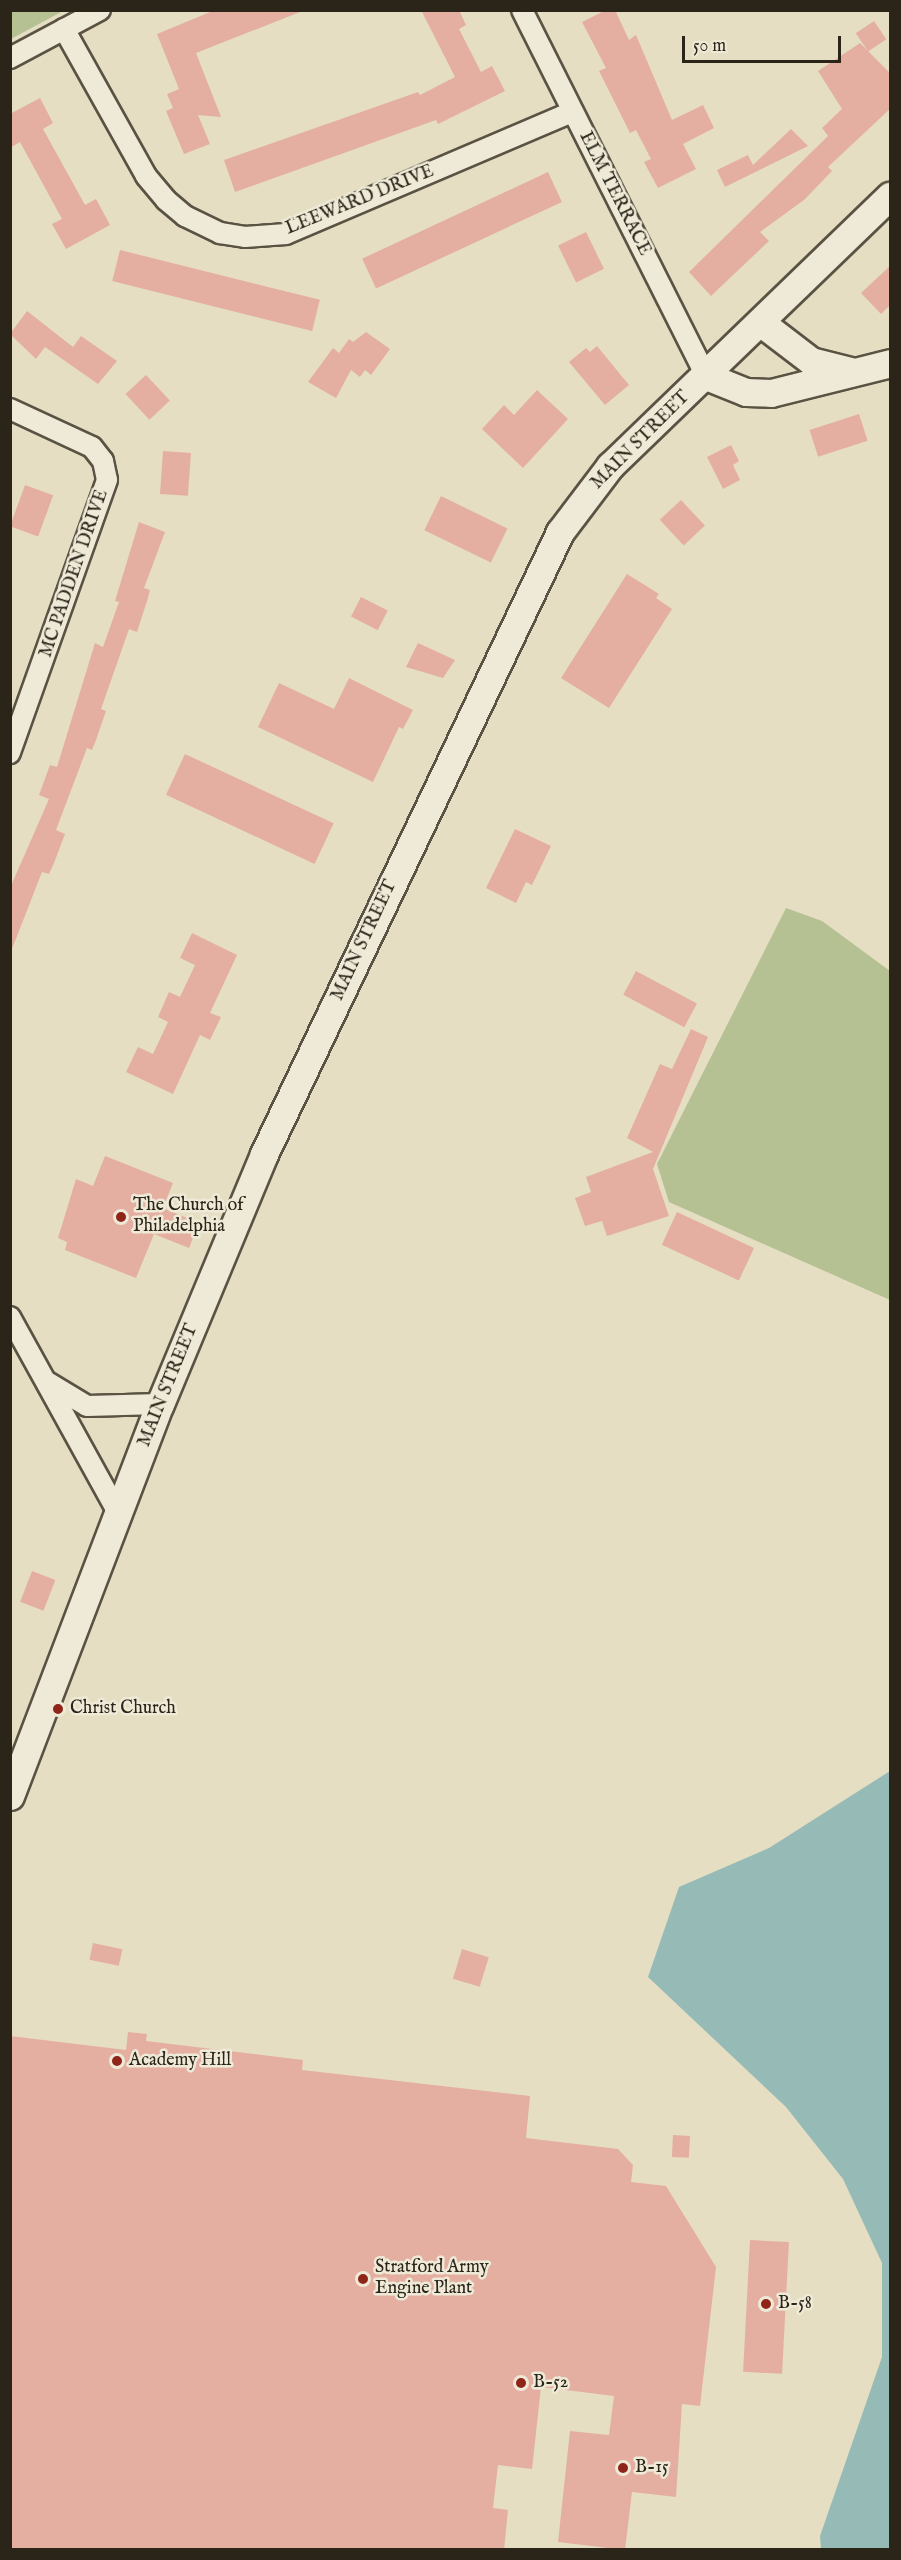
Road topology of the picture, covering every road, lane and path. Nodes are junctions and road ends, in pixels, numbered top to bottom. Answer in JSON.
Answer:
{"nodes":[{"id":1,"x":100,"y":10,"type":"edge"},
{"id":2,"x":522,"y":10,"type":"edge"},
{"id":3,"x":64,"y":29,"type":"junction"},
{"id":4,"x":10,"y":58,"type":"edge"},
{"id":5,"x":573,"y":112,"type":"junction"},
{"id":6,"x":891,"y":196,"type":"edge"},
{"id":7,"x":760,"y":322,"type":"junction"},
{"id":8,"x":891,"y":363,"type":"edge"},
{"id":9,"x":851,"y":372,"type":"junction"},
{"id":10,"x":706,"y":376,"type":"junction"},
{"id":11,"x":10,"y":409,"type":"edge"},
{"id":12,"x":10,"y":753,"type":"edge"},
{"id":13,"x":10,"y":1317,"type":"edge"},
{"id":14,"x":47,"y":1382,"type":"junction"},
{"id":15,"x":160,"y":1404,"type":"junction"},
{"id":16,"x":120,"y":1516,"type":"junction"},
{"id":17,"x":10,"y":1796,"type":"edge"}],
"edges":[{"from":1,"to":3,"type":"street"},
{"from":2,"to":5,"type":"street","name":"ELM TERRACE"},
{"from":3,"to":4,"type":"street"},
{"from":3,"to":5,"type":"street","name":"LEEWARD DRIVE"},
{"from":5,"to":10,"type":"street","name":"ELM TERRACE"},
{"from":6,"to":7,"type":"main road","name":"MAIN STREET"},
{"from":7,"to":9,"type":"main road"},
{"from":7,"to":10,"type":"main road","name":"MAIN STREET"},
{"from":8,"to":9,"type":"main road"},
{"from":9,"to":10,"type":"main road"},
{"from":10,"to":15,"type":"main road","name":"MAIN STREET"},
{"from":11,"to":12,"type":"street","name":"MC PADDEN DRIVE"},
{"from":13,"to":14,"type":"street"},
{"from":14,"to":15,"type":"street"},
{"from":14,"to":16,"type":"street"},
{"from":15,"to":16,"type":"main road","name":"MAIN STREET"},
{"from":16,"to":17,"type":"main road","name":"MAIN STREET"}]}
